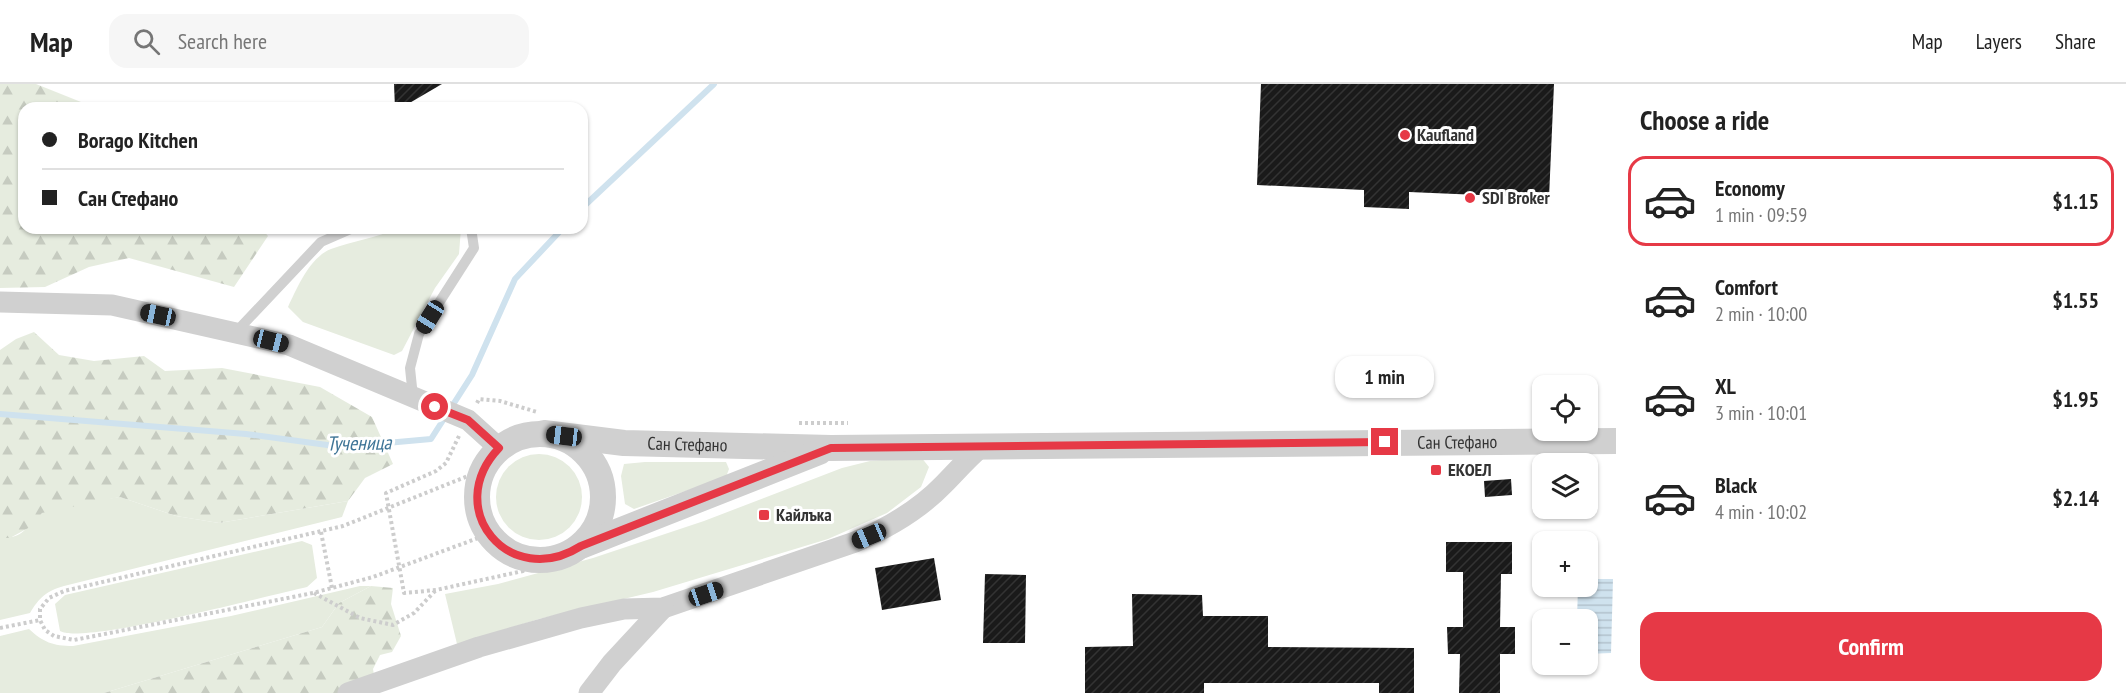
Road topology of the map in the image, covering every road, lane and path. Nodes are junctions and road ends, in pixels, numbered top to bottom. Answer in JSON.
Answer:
{"nodes":[{"id":1,"x":339,"y":234,"type":"edge"},
{"id":2,"x":472,"y":234,"type":"edge"},
{"id":3,"x":0,"y":302,"type":"edge"},
{"id":4,"x":236,"y":332,"type":"junction"},
{"id":5,"x":413,"y":397,"type":"junction"},
{"id":6,"x":464,"y":419,"type":"junction"},
{"id":7,"x":792,"y":422,"type":"dead end"},
{"id":8,"x":852,"y":423,"type":"dead end"},
{"id":9,"x":546,"y":424,"type":"junction"},
{"id":10,"x":1616,"y":441,"type":"edge"},
{"id":11,"x":499,"y":448,"type":"junction"},
{"id":12,"x":831,"y":448,"type":"junction"},
{"id":13,"x":980,"y":448,"type":"junction"},
{"id":14,"x":483,"y":470,"type":"junction"},
{"id":15,"x":389,"y":508,"type":"junction"},
{"id":16,"x":321,"y":532,"type":"junction"},
{"id":17,"x":489,"y":534,"type":"junction"},
{"id":18,"x":581,"y":546,"type":"junction"},
{"id":19,"x":532,"y":560,"type":"junction"},
{"id":20,"x":400,"y":567,"type":"junction"},
{"id":21,"x":332,"y":588,"type":"junction"},
{"id":22,"x":436,"y":590,"type":"junction"},
{"id":23,"x":313,"y":593,"type":"junction"},
{"id":24,"x":663,"y":608,"type":"junction"},
{"id":25,"x":40,"y":620,"type":"junction"},
{"id":26,"x":0,"y":628,"type":"edge"},
{"id":27,"x":348,"y":693,"type":"edge"},
{"id":28,"x":589,"y":693,"type":"edge"}],
"edges":[{"from":1,"to":4,"type":"lane"},
{"from":2,"to":5,"type":"lane"},
{"from":3,"to":4,"type":"street"},
{"from":4,"to":5,"type":"street"},
{"from":5,"to":6,"type":"street"},
{"from":6,"to":9,"type":"path"},
{"from":6,"to":11,"type":"street"},
{"from":6,"to":15,"type":"path"},
{"from":7,"to":8,"type":"path"},
{"from":9,"to":11,"type":"street"},
{"from":9,"to":12,"type":"street","name":"Сан Стефано"},
{"from":9,"to":18,"type":"street"},
{"from":10,"to":13,"type":"street","name":"Сан Стефано"},
{"from":11,"to":14,"type":"street"},
{"from":12,"to":13,"type":"street","name":"Сан Стефано"},
{"from":12,"to":18,"type":"street","name":"Сан Стефано"},
{"from":13,"to":24,"type":"street"},
{"from":14,"to":15,"type":"path"},
{"from":14,"to":17,"type":"street"},
{"from":15,"to":16,"type":"path"},
{"from":15,"to":20,"type":"path"},
{"from":16,"to":21,"type":"path"},
{"from":16,"to":25,"type":"path"},
{"from":17,"to":19,"type":"street"},
{"from":17,"to":20,"type":"path"},
{"from":18,"to":19,"type":"street"},
{"from":19,"to":22,"type":"path"},
{"from":20,"to":21,"type":"path"},
{"from":20,"to":22,"type":"path"},
{"from":21,"to":23,"type":"path"},
{"from":22,"to":23,"type":"path"},
{"from":23,"to":25,"type":"path"},
{"from":24,"to":27,"type":"street"},
{"from":24,"to":28,"type":"street"},
{"from":25,"to":26,"type":"path"}]}
